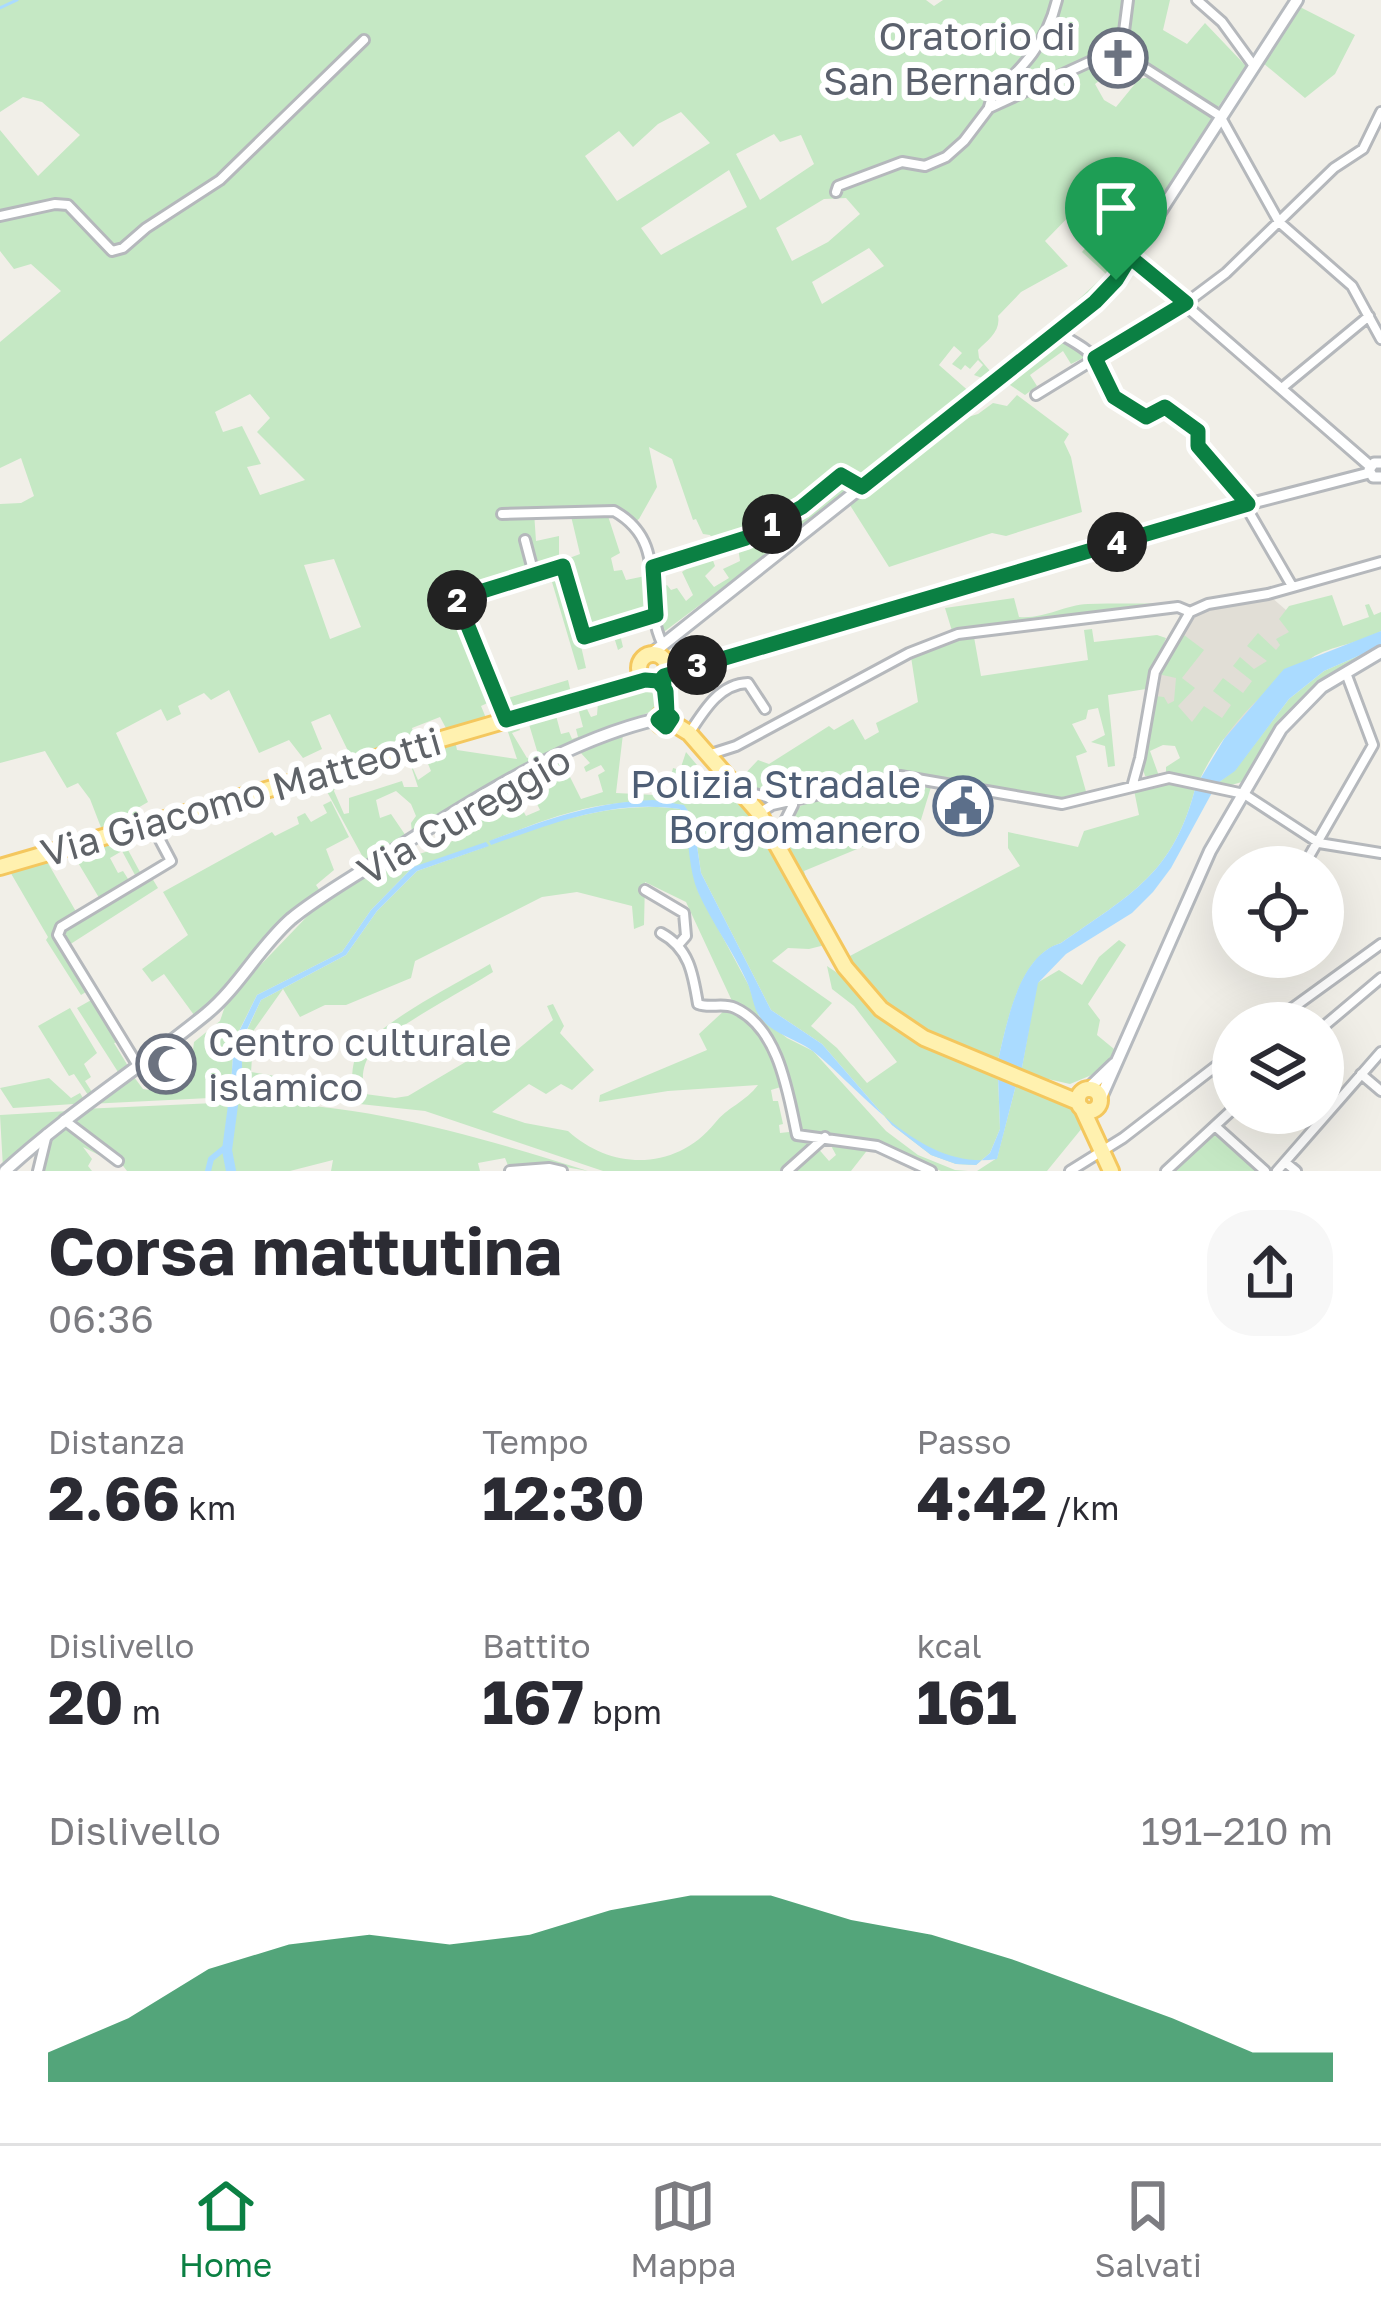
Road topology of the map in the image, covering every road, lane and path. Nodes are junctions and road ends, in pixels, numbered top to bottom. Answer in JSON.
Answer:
{"nodes":[{"id":1,"x":1057,"y":0,"type":"edge"},
{"id":2,"x":1128,"y":0,"type":"edge"},
{"id":3,"x":1197,"y":0,"type":"edge"},
{"id":4,"x":1297,"y":0,"type":"edge"},
{"id":5,"x":364,"y":40,"type":"dead end"},
{"id":6,"x":1122,"y":47,"type":"junction"},
{"id":7,"x":1254,"y":66,"type":"junction"},
{"id":8,"x":988,"y":108,"type":"junction"},
{"id":9,"x":1381,"y":112,"type":"edge"},
{"id":10,"x":1220,"y":116,"type":"junction"},
{"id":11,"x":1381,"y":140,"type":"edge"},
{"id":12,"x":1363,"y":149,"type":"junction"},
{"id":13,"x":836,"y":192,"type":"dead end"},
{"id":14,"x":0,"y":216,"type":"edge"},
{"id":15,"x":1279,"y":222,"type":"junction"},
{"id":16,"x":1130,"y":257,"type":"junction"},
{"id":17,"x":1186,"y":303,"type":"junction"},
{"id":18,"x":1369,"y":316,"type":"junction"},
{"id":19,"x":1058,"y":332,"type":"junction"},
{"id":20,"x":1380,"y":334,"type":"edge"},
{"id":21,"x":1095,"y":358,"type":"junction"},
{"id":22,"x":1283,"y":387,"type":"junction"},
{"id":23,"x":1036,"y":395,"type":"dead end"},
{"id":24,"x":1375,"y":470,"type":"edge"},
{"id":25,"x":862,"y":487,"type":"junction"},
{"id":26,"x":1246,"y":504,"type":"junction"},
{"id":27,"x":502,"y":514,"type":"dead end"},
{"id":28,"x":525,"y":541,"type":"dead end"},
{"id":29,"x":1381,"y":562,"type":"edge"},
{"id":30,"x":653,"y":567,"type":"junction"},
{"id":31,"x":534,"y":574,"type":"junction"},
{"id":32,"x":450,"y":583,"type":"dead end"},
{"id":33,"x":1293,"y":587,"type":"junction"},
{"id":34,"x":457,"y":599,"type":"junction"},
{"id":35,"x":1190,"y":612,"type":"junction"},
{"id":36,"x":656,"y":615,"type":"junction"},
{"id":37,"x":1381,"y":652,"type":"edge"},
{"id":38,"x":658,"y":668,"type":"junction"},
{"id":39,"x":1346,"y":673,"type":"junction"},
{"id":40,"x":765,"y":709,"type":"dead end"},
{"id":41,"x":665,"y":718,"type":"junction"},
{"id":42,"x":506,"y":720,"type":"junction"},
{"id":43,"x":689,"y":734,"type":"junction"},
{"id":44,"x":1141,"y":758,"type":"junction"},
{"id":45,"x":712,"y":759,"type":"junction"},
{"id":46,"x":1146,"y":783,"type":"junction"},
{"id":47,"x":1132,"y":788,"type":"junction"},
{"id":48,"x":741,"y":791,"type":"junction"},
{"id":49,"x":1244,"y":794,"type":"junction"},
{"id":50,"x":789,"y":803,"type":"junction"},
{"id":51,"x":761,"y":816,"type":"junction"},
{"id":52,"x":152,"y":823,"type":"junction"},
{"id":53,"x":1319,"y":843,"type":"junction"},
{"id":54,"x":1317,"y":846,"type":"edge"},
{"id":55,"x":1381,"y":853,"type":"edge"},
{"id":56,"x":782,"y":854,"type":"junction"},
{"id":57,"x":0,"y":867,"type":"edge"},
{"id":58,"x":645,"y":890,"type":"dead end"},
{"id":59,"x":671,"y":903,"type":"junction"},
{"id":60,"x":665,"y":915,"type":"dead end"},
{"id":61,"x":661,"y":933,"type":"dead end"},
{"id":62,"x":679,"y":944,"type":"junction"},
{"id":63,"x":1381,"y":944,"type":"edge"},
{"id":64,"x":1381,"y":978,"type":"edge"},
{"id":65,"x":1301,"y":1002,"type":"edge"},
{"id":66,"x":1344,"y":1010,"type":"edge"},
{"id":67,"x":1381,"y":1052,"type":"edge"},
{"id":68,"x":137,"y":1064,"type":"junction"},
{"id":69,"x":1212,"y":1067,"type":"edge"},
{"id":70,"x":1361,"y":1074,"type":"junction"},
{"id":71,"x":1381,"y":1091,"type":"edge"},
{"id":72,"x":1087,"y":1100,"type":"junction"},
{"id":73,"x":64,"y":1120,"type":"junction"},
{"id":74,"x":1212,"y":1129,"type":"edge"},
{"id":75,"x":48,"y":1133,"type":"junction"},
{"id":76,"x":1224,"y":1134,"type":"edge"},
{"id":77,"x":826,"y":1136,"type":"junction"},
{"id":78,"x":1100,"y":1147,"type":"junction"},
{"id":79,"x":118,"y":1161,"type":"dead end"},
{"id":80,"x":1285,"y":1162,"type":"junction"},
{"id":81,"x":5,"y":1171,"type":"edge"},
{"id":82,"x":38,"y":1171,"type":"edge"},
{"id":83,"x":510,"y":1171,"type":"edge"},
{"id":84,"x":562,"y":1171,"type":"edge"},
{"id":85,"x":788,"y":1171,"type":"edge"},
{"id":86,"x":931,"y":1171,"type":"edge"},
{"id":87,"x":1070,"y":1171,"type":"edge"},
{"id":88,"x":1111,"y":1171,"type":"edge"},
{"id":89,"x":1166,"y":1171,"type":"edge"},
{"id":90,"x":1265,"y":1171,"type":"edge"},
{"id":91,"x":1277,"y":1171,"type":"edge"},
{"id":92,"x":1296,"y":1171,"type":"edge"}],
"edges":[{"from":1,"to":8,"type":"street"},
{"from":2,"to":6,"type":"street"},
{"from":3,"to":7,"type":"street"},
{"from":4,"to":7,"type":"main road"},
{"from":5,"to":14,"type":"street"},
{"from":6,"to":8,"type":"street"},
{"from":6,"to":10,"type":"street"},
{"from":7,"to":10,"type":"main road"},
{"from":8,"to":13,"type":"street"},
{"from":9,"to":12,"type":"street"},
{"from":10,"to":15,"type":"street"},
{"from":10,"to":16,"type":"main road"},
{"from":11,"to":12,"type":"street"},
{"from":12,"to":15,"type":"street"},
{"from":15,"to":17,"type":"street"},
{"from":15,"to":18,"type":"street"},
{"from":16,"to":17,"type":"street"},
{"from":16,"to":19,"type":"main road"},
{"from":17,"to":21,"type":"street"},
{"from":17,"to":22,"type":"street"},
{"from":18,"to":20,"type":"street"},
{"from":18,"to":22,"type":"street"},
{"from":19,"to":21,"type":"street"},
{"from":19,"to":25,"type":"main road"},
{"from":21,"to":23,"type":"street"},
{"from":21,"to":26,"type":"street"},
{"from":22,"to":24,"type":"street"},
{"from":24,"to":26,"type":"street","name":"Via Giacomo Matteotti"},
{"from":25,"to":30,"type":"street"},
{"from":25,"to":38,"type":"main road"},
{"from":26,"to":33,"type":"street"},
{"from":26,"to":38,"type":"street","name":"Via Giacomo Matteotti"},
{"from":27,"to":30,"type":"street"},
{"from":28,"to":31,"type":"street"},
{"from":29,"to":33,"type":"street"},
{"from":30,"to":36,"type":"street"},
{"from":31,"to":34,"type":"street"},
{"from":31,"to":36,"type":"street"},
{"from":32,"to":34,"type":"street"},
{"from":33,"to":35,"type":"street"},
{"from":34,"to":42,"type":"street"},
{"from":35,"to":44,"type":"street"},
{"from":35,"to":45,"type":"street"},
{"from":36,"to":38,"type":"street"},
{"from":37,"to":39,"type":"main road"},
{"from":38,"to":41,"type":"main road"},
{"from":38,"to":42,"type":"main road","name":"Via Giacomo Matteotti"},
{"from":39,"to":49,"type":"main road"},
{"from":39,"to":53,"type":"street"},
{"from":40,"to":43,"type":"street"},
{"from":41,"to":43,"type":"main road"},
{"from":41,"to":68,"type":"main road","name":"Via Cureggio"},
{"from":42,"to":52,"type":"main road","name":"Via Giacomo Matteotti"},
{"from":43,"to":45,"type":"main road"},
{"from":44,"to":46,"type":"street"},
{"from":44,"to":47,"type":"street"},
{"from":45,"to":48,"type":"main road"},
{"from":46,"to":47,"type":"street"},
{"from":46,"to":49,"type":"street"},
{"from":47,"to":50,"type":"street"},
{"from":48,"to":50,"type":"street"},
{"from":48,"to":51,"type":"main road"},
{"from":49,"to":53,"type":"street"},
{"from":49,"to":72,"type":"main road"},
{"from":50,"to":51,"type":"street"},
{"from":50,"to":56,"type":"street"},
{"from":51,"to":56,"type":"main road"},
{"from":52,"to":57,"type":"main road","name":"Via Giacomo Matteotti"},
{"from":52,"to":68,"type":"street"},
{"from":53,"to":54,"type":"street"},
{"from":53,"to":55,"type":"street"},
{"from":56,"to":72,"type":"main road"},
{"from":58,"to":59,"type":"street"},
{"from":59,"to":60,"type":"street"},
{"from":59,"to":62,"type":"street"},
{"from":61,"to":62,"type":"street"},
{"from":62,"to":77,"type":"street"},
{"from":63,"to":65,"type":"street"},
{"from":64,"to":66,"type":"street"},
{"from":67,"to":70,"type":"street"},
{"from":68,"to":73,"type":"main road","name":"Via Cureggio"},
{"from":69,"to":78,"type":"street"},
{"from":70,"to":71,"type":"street"},
{"from":70,"to":80,"type":"street"},
{"from":72,"to":78,"type":"main road"},
{"from":73,"to":75,"type":"main road","name":"Via Cureggio"},
{"from":73,"to":79,"type":"street"},
{"from":74,"to":89,"type":"street"},
{"from":75,"to":81,"type":"main road","name":"Via Cureggio"},
{"from":75,"to":82,"type":"street"},
{"from":76,"to":90,"type":"street"},
{"from":77,"to":85,"type":"street"},
{"from":77,"to":86,"type":"street"},
{"from":78,"to":87,"type":"street"},
{"from":78,"to":88,"type":"main road"},
{"from":80,"to":91,"type":"street"},
{"from":80,"to":92,"type":"street"},
{"from":83,"to":84,"type":"street"}]}
